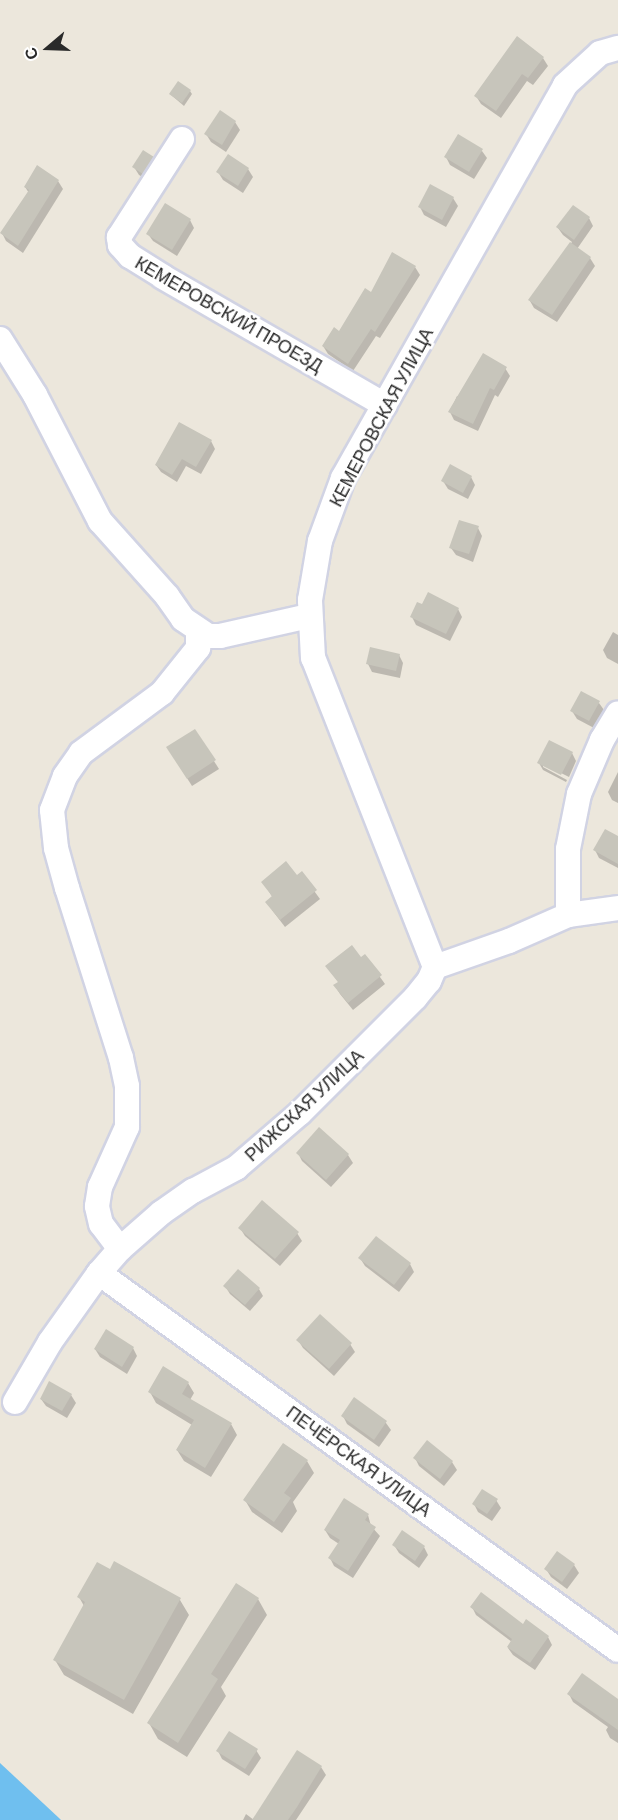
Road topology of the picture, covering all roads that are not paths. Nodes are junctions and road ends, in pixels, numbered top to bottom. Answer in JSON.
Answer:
{"nodes":[{"id":1,"x":618,"y":48,"type":"edge"},
{"id":2,"x":182,"y":140,"type":"dead end"},
{"id":3,"x":0,"y":339,"type":"edge"},
{"id":4,"x":386,"y":405,"type":"junction"},
{"id":5,"x":309,"y":616,"type":"junction"},
{"id":6,"x":198,"y":631,"type":"junction"},
{"id":7,"x":618,"y":713,"type":"edge"},
{"id":8,"x":618,"y":908,"type":"edge"},
{"id":9,"x":568,"y":915,"type":"junction"},
{"id":10,"x":435,"y":967,"type":"junction"},
{"id":11,"x":120,"y":1249,"type":"junction"},
{"id":12,"x":99,"y":1273,"type":"junction"},
{"id":13,"x":15,"y":1402,"type":"dead end"},
{"id":14,"x":618,"y":1650,"type":"edge"}],
"edges":[{"from":1,"to":4,"type":"street","name":"КЕМЕРОВСКАЯ УЛИЦА"},
{"from":2,"to":4,"type":"street","name":"КЕМЕРОВСКИЙ ПРОЕЗД"},
{"from":3,"to":6,"type":"street"},
{"from":4,"to":5,"type":"street","name":"КЕМЕРОВСКАЯ УЛИЦА"},
{"from":5,"to":6,"type":"street"},
{"from":5,"to":10,"type":"street","name":"КЕМЕРОВСКАЯ УЛИЦА"},
{"from":6,"to":11,"type":"street"},
{"from":7,"to":9,"type":"street"},
{"from":8,"to":9,"type":"street"},
{"from":9,"to":10,"type":"street"},
{"from":10,"to":11,"type":"street","name":"РИЖСКАЯ УЛИЦА"},
{"from":11,"to":12,"type":"street","name":"РИЖСКАЯ УЛИЦА"},
{"from":12,"to":13,"type":"street","name":"РИЖСКАЯ УЛИЦА"},
{"from":12,"to":14,"type":"street","name":"ПЕЧЁРСКАЯ УЛИЦА"}]}
